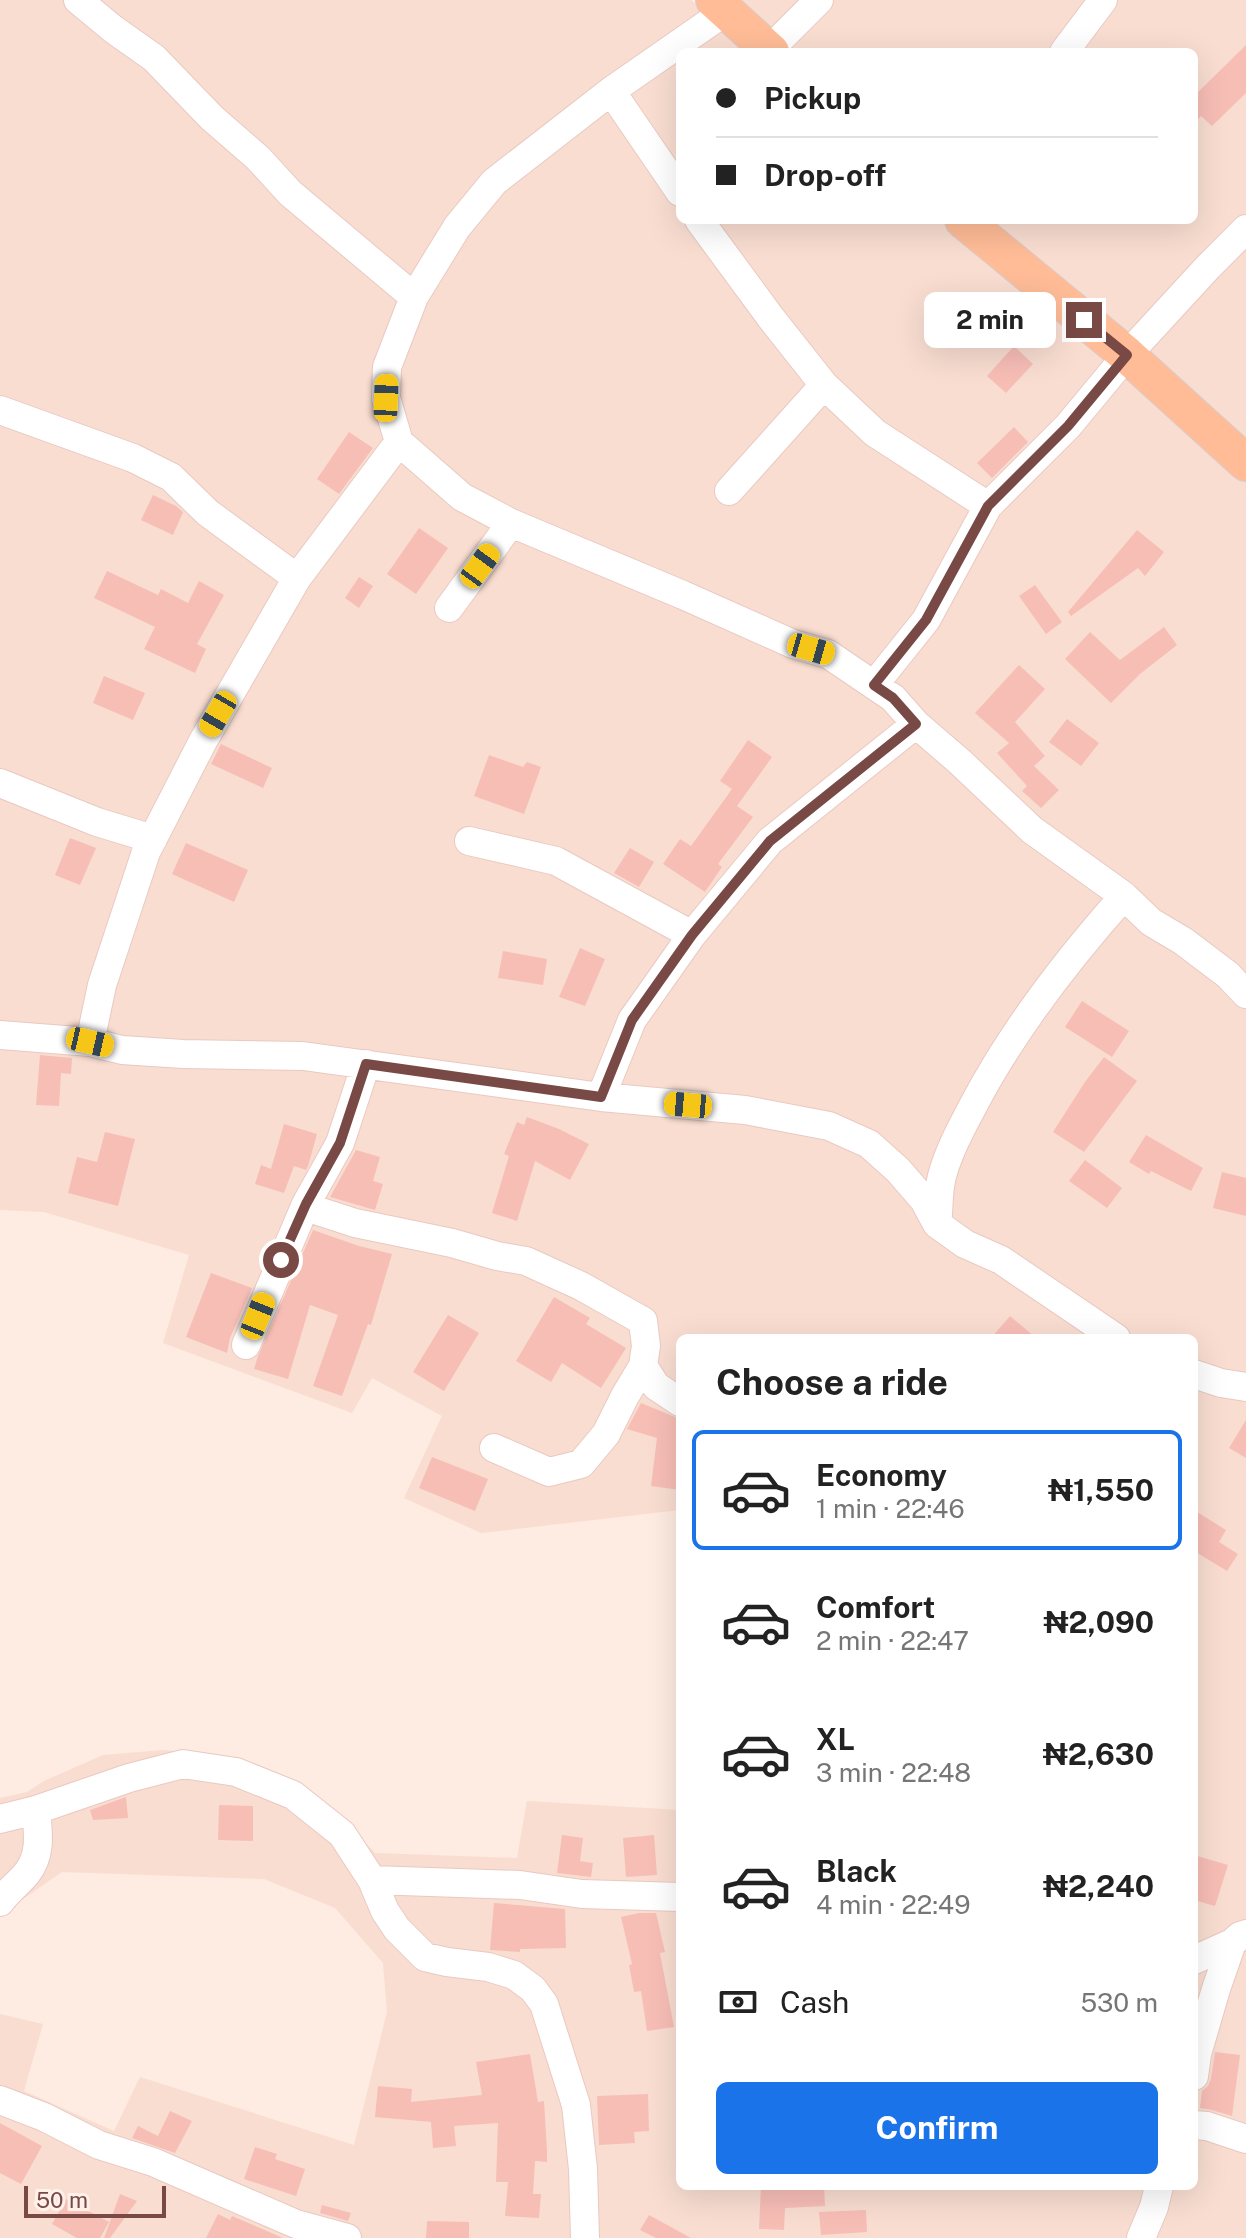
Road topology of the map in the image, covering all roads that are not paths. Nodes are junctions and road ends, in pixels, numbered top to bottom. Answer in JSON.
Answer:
{"nodes":[{"id":1,"x":78,"y":0,"type":"edge"},
{"id":2,"x":819,"y":0,"type":"edge"},
{"id":3,"x":1103,"y":0,"type":"edge"},
{"id":4,"x":720,"y":6,"type":"edge"},
{"id":5,"x":767,"y":48,"type":"edge"},
{"id":6,"x":773,"y":48,"type":"edge"},
{"id":7,"x":1067,"y":48,"type":"edge"},
{"id":8,"x":611,"y":91,"type":"junction"},
{"id":9,"x":676,"y":186,"type":"edge"},
{"id":10,"x":702,"y":224,"type":"edge"},
{"id":11,"x":968,"y":224,"type":"edge"},
{"id":12,"x":1246,"y":229,"type":"edge"},
{"id":13,"x":414,"y":297,"type":"junction"},
{"id":14,"x":1127,"y":355,"type":"junction"},
{"id":15,"x":824,"y":385,"type":"junction"},
{"id":16,"x":0,"y":410,"type":"edge"},
{"id":17,"x":399,"y":442,"type":"junction"},
{"id":18,"x":1246,"y":463,"type":"edge"},
{"id":19,"x":729,"y":491,"type":"dead end"},
{"id":20,"x":988,"y":506,"type":"junction"},
{"id":21,"x":511,"y":523,"type":"junction"},
{"id":22,"x":297,"y":578,"type":"junction"},
{"id":23,"x":449,"y":608,"type":"dead end"},
{"id":24,"x":874,"y":685,"type":"junction"},
{"id":25,"x":916,"y":724,"type":"junction"},
{"id":26,"x":0,"y":783,"type":"edge"},
{"id":27,"x":153,"y":839,"type":"junction"},
{"id":28,"x":469,"y":841,"type":"dead end"},
{"id":29,"x":1124,"y":896,"type":"junction"},
{"id":30,"x":692,"y":935,"type":"junction"},
{"id":31,"x":1246,"y":994,"type":"edge"},
{"id":32,"x":0,"y":1035,"type":"edge"},
{"id":33,"x":90,"y":1042,"type":"junction"},
{"id":34,"x":366,"y":1064,"type":"junction"},
{"id":35,"x":601,"y":1097,"type":"junction"},
{"id":36,"x":306,"y":1204,"type":"junction"},
{"id":37,"x":937,"y":1224,"type":"junction"},
{"id":38,"x":1110,"y":1334,"type":"edge"},
{"id":39,"x":246,"y":1345,"type":"dead end"},
{"id":40,"x":643,"y":1366,"type":"junction"},
{"id":41,"x":1198,"y":1375,"type":"edge"},
{"id":42,"x":1246,"y":1387,"type":"edge"},
{"id":43,"x":676,"y":1399,"type":"edge"},
{"id":44,"x":494,"y":1448,"type":"dead end"},
{"id":45,"x":36,"y":1810,"type":"junction"},
{"id":46,"x":0,"y":1819,"type":"edge"},
{"id":47,"x":372,"y":1880,"type":"junction"},
{"id":48,"x":676,"y":1897,"type":"edge"},
{"id":49,"x":0,"y":1902,"type":"edge"},
{"id":50,"x":1239,"y":1939,"type":"edge"},
{"id":51,"x":1198,"y":1958,"type":"edge"},
{"id":52,"x":1198,"y":2051,"type":"edge"},
{"id":53,"x":0,"y":2100,"type":"edge"},
{"id":54,"x":1198,"y":2125,"type":"edge"},
{"id":55,"x":1246,"y":2139,"type":"edge"},
{"id":56,"x":1158,"y":2190,"type":"edge"},
{"id":57,"x":347,"y":2238,"type":"edge"},
{"id":58,"x":585,"y":2238,"type":"edge"},
{"id":59,"x":1141,"y":2238,"type":"edge"}],
"edges":[{"from":1,"to":13,"type":"street"},
{"from":2,"to":6,"type":"street"},
{"from":3,"to":7,"type":"street"},
{"from":4,"to":5,"type":"main road"},
{"from":4,"to":8,"type":"street"},
{"from":8,"to":9,"type":"street"},
{"from":8,"to":13,"type":"street"},
{"from":10,"to":15,"type":"street"},
{"from":11,"to":14,"type":"main road"},
{"from":12,"to":14,"type":"street"},
{"from":13,"to":17,"type":"street"},
{"from":14,"to":18,"type":"main road"},
{"from":14,"to":20,"type":"street"},
{"from":15,"to":19,"type":"street"},
{"from":15,"to":20,"type":"street"},
{"from":16,"to":22,"type":"street"},
{"from":17,"to":21,"type":"street"},
{"from":17,"to":22,"type":"street"},
{"from":20,"to":24,"type":"street"},
{"from":21,"to":23,"type":"street"},
{"from":21,"to":24,"type":"street"},
{"from":22,"to":27,"type":"street"},
{"from":24,"to":25,"type":"street"},
{"from":25,"to":29,"type":"street"},
{"from":25,"to":30,"type":"street"},
{"from":26,"to":27,"type":"street"},
{"from":27,"to":33,"type":"street"},
{"from":28,"to":30,"type":"street"},
{"from":29,"to":31,"type":"street"},
{"from":29,"to":37,"type":"street"},
{"from":30,"to":35,"type":"street"},
{"from":32,"to":33,"type":"street"},
{"from":33,"to":34,"type":"street"},
{"from":34,"to":35,"type":"street"},
{"from":34,"to":36,"type":"street"},
{"from":35,"to":37,"type":"street"},
{"from":36,"to":39,"type":"street"},
{"from":36,"to":40,"type":"street"},
{"from":37,"to":38,"type":"street"},
{"from":40,"to":43,"type":"street"},
{"from":40,"to":44,"type":"street"},
{"from":41,"to":42,"type":"street"},
{"from":45,"to":46,"type":"street"},
{"from":45,"to":47,"type":"street"},
{"from":45,"to":49,"type":"street"},
{"from":47,"to":48,"type":"street"},
{"from":47,"to":58,"type":"street"},
{"from":50,"to":51,"type":"street"},
{"from":50,"to":52,"type":"street"},
{"from":53,"to":57,"type":"street"},
{"from":54,"to":55,"type":"street"},
{"from":56,"to":59,"type":"street"}]}
